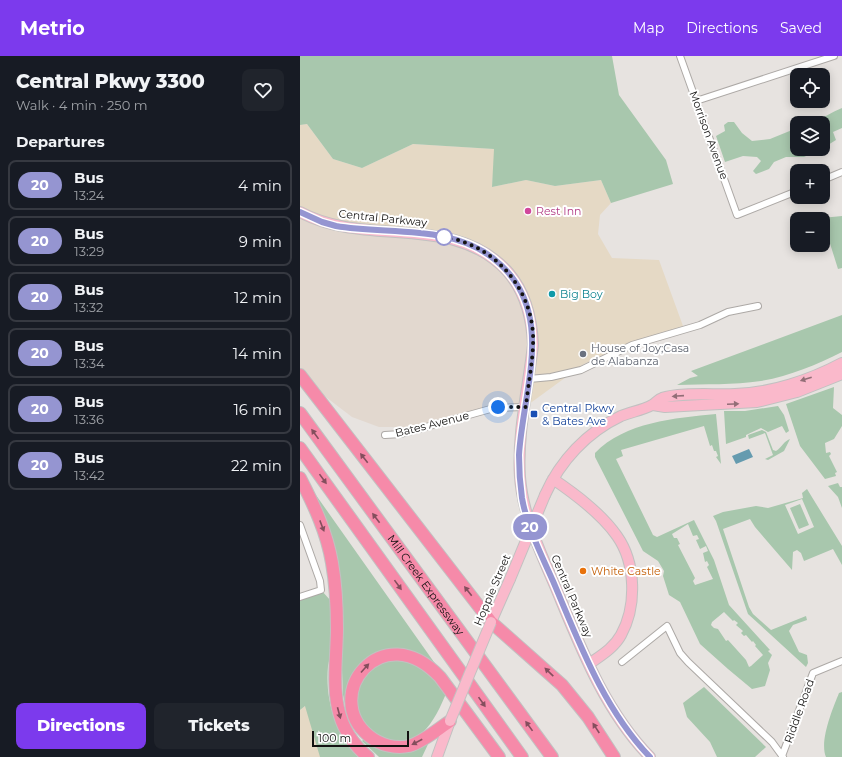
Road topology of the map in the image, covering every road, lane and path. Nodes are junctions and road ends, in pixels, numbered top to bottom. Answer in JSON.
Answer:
{"nodes":[{"id":1,"x":680,"y":56,"type":"edge"},
{"id":2,"x":834,"y":56,"type":"edge"},
{"id":3,"x":696,"y":102,"type":"junction"},
{"id":4,"x":842,"y":172,"type":"edge"},
{"id":5,"x":830,"y":177,"type":"edge"},
{"id":6,"x":790,"y":193,"type":"edge"},
{"id":7,"x":300,"y":212,"type":"edge"},
{"id":8,"x":758,"y":306,"type":"dead end"},
{"id":9,"x":842,"y":363,"type":"edge"},
{"id":10,"x":842,"y":374,"type":"edge"},
{"id":11,"x":300,"y":375,"type":"edge"},
{"id":12,"x":529,"y":379,"type":"junction"},
{"id":13,"x":653,"y":405,"type":"junction"},
{"id":14,"x":526,"y":407,"type":"junction"},
{"id":15,"x":300,"y":412,"type":"edge"},
{"id":16,"x":385,"y":435,"type":"dead end"},
{"id":17,"x":300,"y":448,"type":"edge"},
{"id":18,"x":300,"y":478,"type":"edge"},
{"id":19,"x":553,"y":479,"type":"junction"},
{"id":20,"x":300,"y":525,"type":"edge"},
{"id":21,"x":300,"y":597,"type":"edge"},
{"id":22,"x":491,"y":622,"type":"junction"},
{"id":23,"x":842,"y":661,"type":"edge"},
{"id":24,"x":622,"y":662,"type":"dead end"},
{"id":25,"x":589,"y":664,"type":"junction"},
{"id":26,"x":450,"y":721,"type":"junction"},
{"id":27,"x":783,"y":756,"type":"edge"},
{"id":28,"x":368,"y":757,"type":"edge"},
{"id":29,"x":437,"y":757,"type":"edge"},
{"id":30,"x":499,"y":757,"type":"edge"},
{"id":31,"x":522,"y":757,"type":"edge"},
{"id":32,"x":552,"y":757,"type":"edge"},
{"id":33,"x":614,"y":757,"type":"edge"},
{"id":34,"x":650,"y":757,"type":"edge"}],
"edges":[{"from":1,"to":3,"type":"street","name":"Morrison Avenue"},
{"from":2,"to":3,"type":"street"},
{"from":3,"to":6,"type":"street","name":"Morrison Avenue"},
{"from":4,"to":5,"type":"street"},
{"from":7,"to":12,"type":"main road","name":"Central Parkway"},
{"from":8,"to":12,"type":"street"},
{"from":9,"to":13,"type":"main road","name":"Hopple Street","one_way":true},
{"from":13,"to":10,"type":"main road","one_way":true},
{"from":22,"to":11,"type":"highway","one_way":true},
{"from":12,"to":14,"type":"main road","name":"Central Parkway"},
{"from":13,"to":19,"type":"main road","name":"Hopple Street"},
{"from":14,"to":16,"type":"street","name":"Bates Avenue"},
{"from":14,"to":25,"type":"main road","name":"Central Parkway"},
{"from":32,"to":15,"type":"highway","name":"Mill Creek Expressway","one_way":true},
{"from":17,"to":31,"type":"highway","name":"Mill Creek Expressway","one_way":true},
{"from":18,"to":28,"type":"highway","one_way":true},
{"from":19,"to":22,"type":"main road","name":"Hopple Street","bridge":true},
{"from":19,"to":25,"type":"main road"},
{"from":20,"to":21,"type":"street"},
{"from":22,"to":26,"type":"main road","name":"Hopple Street","bridge":true},
{"from":33,"to":22,"type":"highway","one_way":true},
{"from":23,"to":27,"type":"street","name":"Riddle Road"},
{"from":24,"to":27,"type":"street"},
{"from":25,"to":34,"type":"main road","name":"Central Parkway"},
{"from":26,"to":29,"type":"main road","name":"Hopple Street"},
{"from":26,"to":30,"type":"highway","one_way":true}]}
